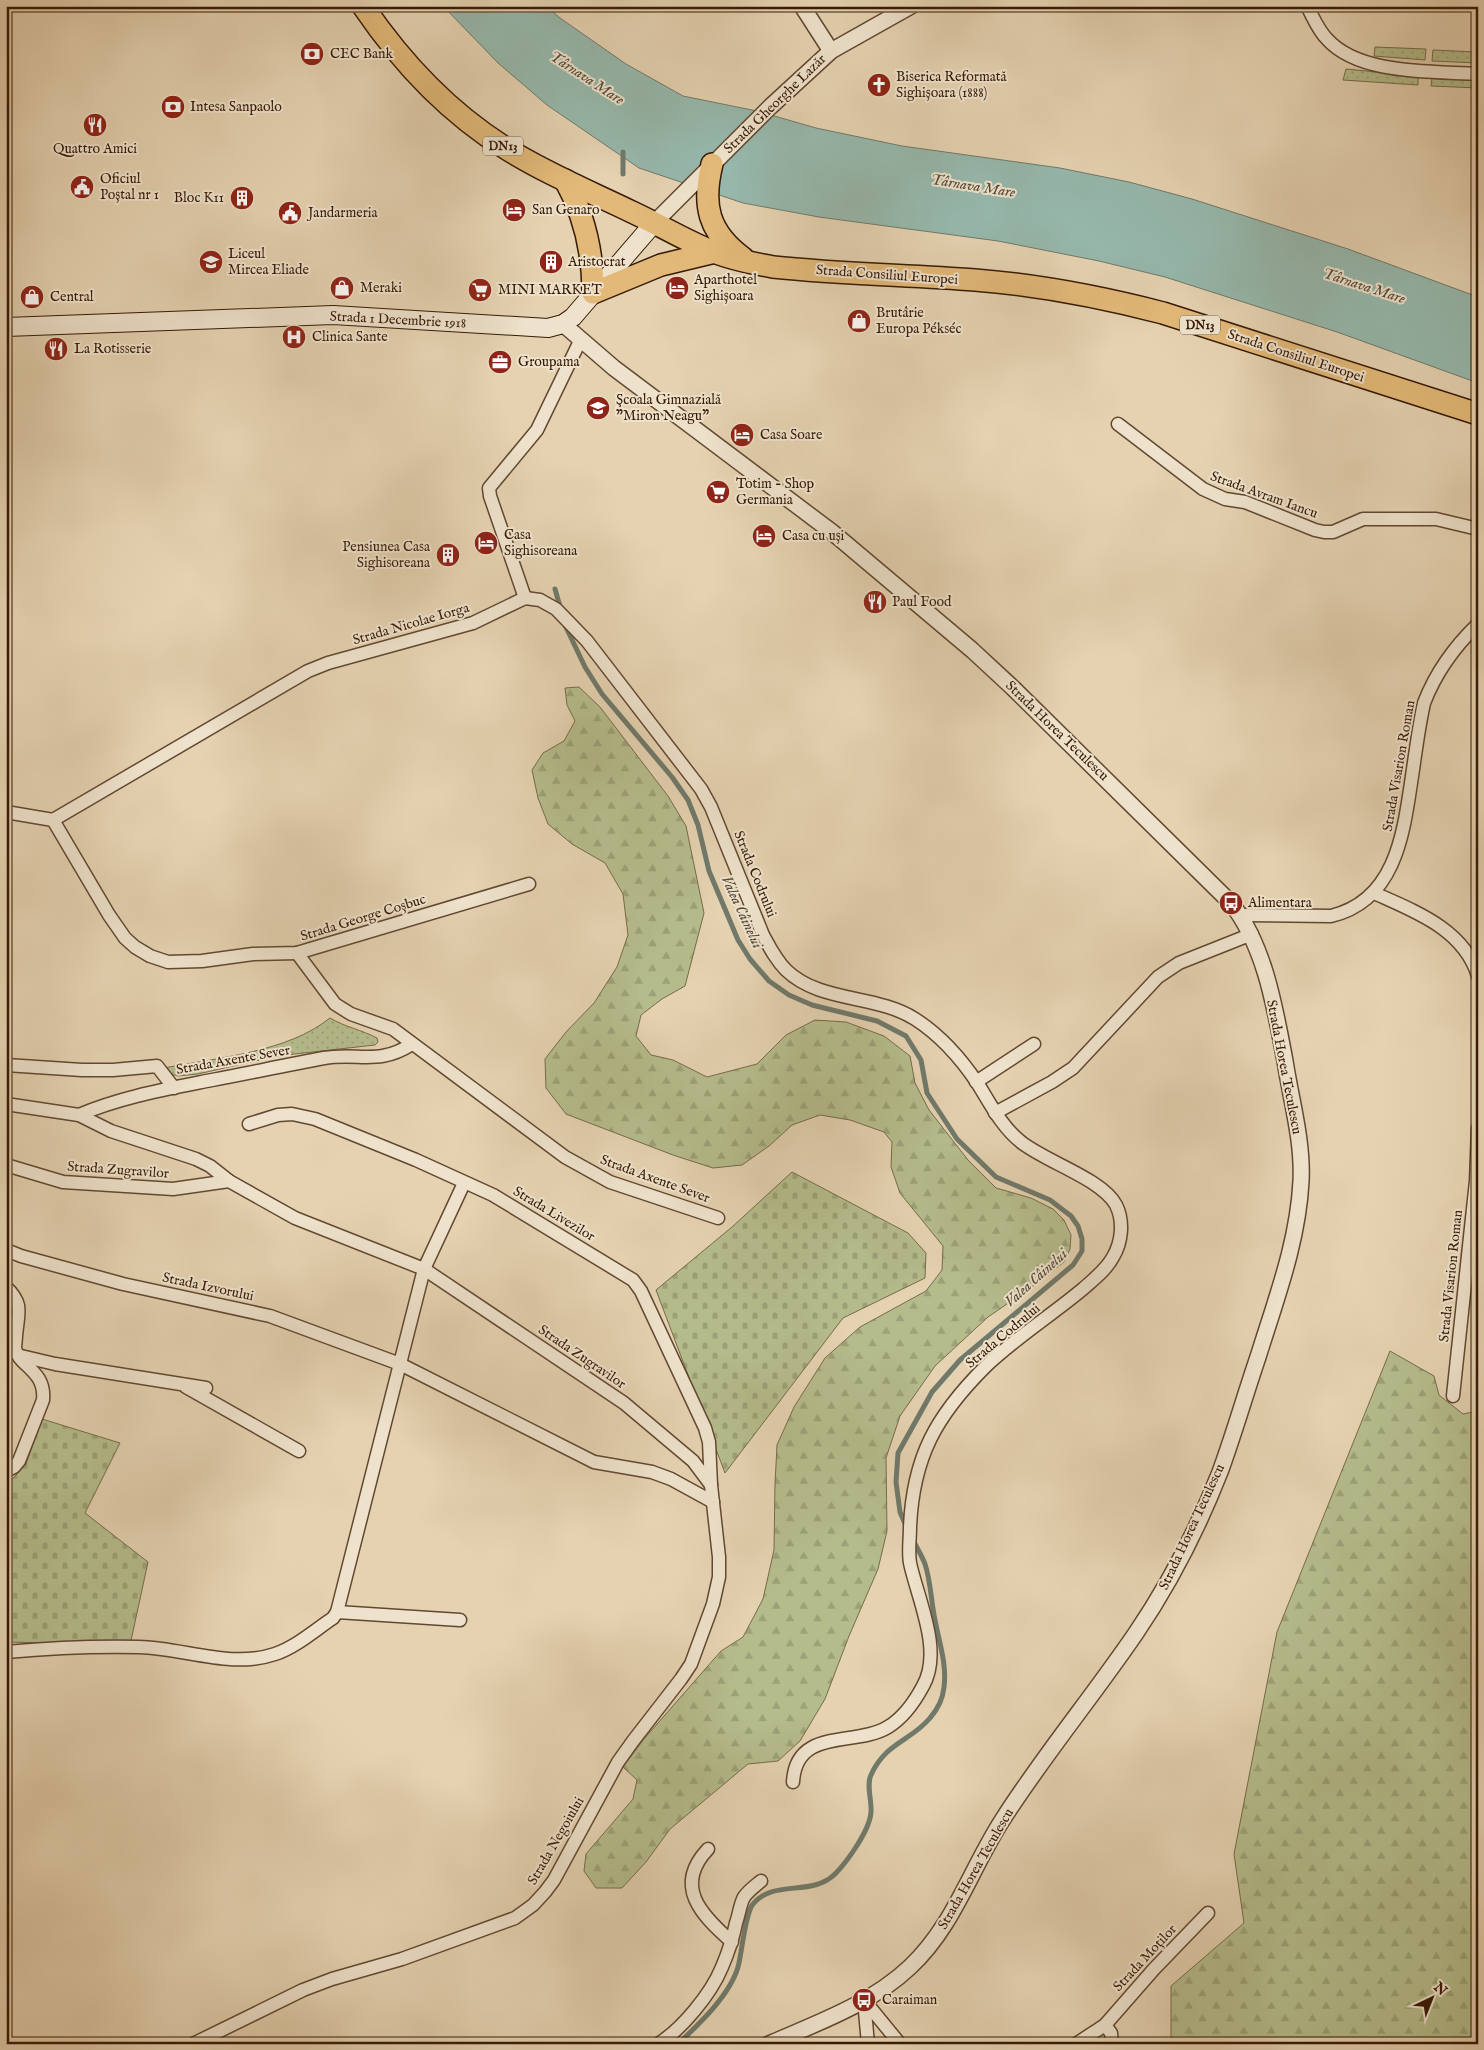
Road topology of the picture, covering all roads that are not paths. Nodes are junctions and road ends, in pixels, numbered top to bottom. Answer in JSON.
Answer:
{"nodes":[{"id":1,"x":363,"y":6,"type":"edge"},
{"id":2,"x":802,"y":6,"type":"edge"},
{"id":3,"x":911,"y":6,"type":"edge"},
{"id":4,"x":1307,"y":6,"type":"edge"},
{"id":5,"x":830,"y":51,"type":"junction"},
{"id":6,"x":1478,"y":74,"type":"edge"},
{"id":7,"x":712,"y":164,"type":"junction"},
{"id":8,"x":565,"y":180,"type":"junction"},
{"id":9,"x":654,"y":223,"type":"junction"},
{"id":10,"x":715,"y":252,"type":"junction"},
{"id":11,"x":750,"y":262,"type":"junction"},
{"id":12,"x":593,"y":293,"type":"junction"},
{"id":13,"x":562,"y":324,"type":"junction"},
{"id":14,"x":6,"y":328,"type":"edge"},
{"id":15,"x":580,"y":341,"type":"junction"},
{"id":16,"x":1478,"y":414,"type":"edge"},
{"id":17,"x":1118,"y":424,"type":"dead end"},
{"id":18,"x":1478,"y":529,"type":"edge"},
{"id":19,"x":525,"y":598,"type":"junction"},
{"id":20,"x":1478,"y":624,"type":"edge"},
{"id":21,"x":6,"y":812,"type":"edge"},
{"id":22,"x":53,"y":820,"type":"junction"},
{"id":23,"x":529,"y":884,"type":"dead end"},
{"id":24,"x":1374,"y":893,"type":"junction"},
{"id":25,"x":1241,"y":915,"type":"junction"},
{"id":26,"x":1252,"y":934,"type":"junction"},
{"id":27,"x":297,"y":953,"type":"junction"},
{"id":28,"x":1478,"y":976,"type":"edge"},
{"id":29,"x":412,"y":1044,"type":"junction"},
{"id":30,"x":1034,"y":1044,"type":"dead end"},
{"id":31,"x":6,"y":1065,"type":"edge"},
{"id":32,"x":976,"y":1082,"type":"junction"},
{"id":33,"x":174,"y":1088,"type":"junction"},
{"id":34,"x":6,"y":1104,"type":"edge"},
{"id":35,"x":995,"y":1112,"type":"junction"},
{"id":36,"x":79,"y":1115,"type":"junction"},
{"id":37,"x":248,"y":1124,"type":"dead end"},
{"id":38,"x":1478,"y":1128,"type":"edge"},
{"id":39,"x":6,"y":1165,"type":"edge"},
{"id":40,"x":229,"y":1181,"type":"junction"},
{"id":41,"x":464,"y":1183,"type":"junction"},
{"id":42,"x":718,"y":1218,"type":"dead end"},
{"id":43,"x":6,"y":1250,"type":"edge"},
{"id":44,"x":424,"y":1269,"type":"junction"},
{"id":45,"x":6,"y":1287,"type":"edge"},
{"id":46,"x":18,"y":1355,"type":"junction"},
{"id":47,"x":400,"y":1364,"type":"junction"},
{"id":48,"x":181,"y":1384,"type":"junction"},
{"id":49,"x":206,"y":1388,"type":"dead end"},
{"id":50,"x":1453,"y":1396,"type":"dead end"},
{"id":51,"x":299,"y":1451,"type":"dead end"},
{"id":52,"x":6,"y":1471,"type":"edge"},
{"id":53,"x":711,"y":1485,"type":"junction"},
{"id":54,"x":713,"y":1502,"type":"junction"},
{"id":55,"x":337,"y":1612,"type":"junction"},
{"id":56,"x":460,"y":1620,"type":"dead end"},
{"id":57,"x":6,"y":1652,"type":"edge"},
{"id":58,"x":794,"y":1782,"type":"dead end"},
{"id":59,"x":708,"y":1849,"type":"dead end"},
{"id":60,"x":761,"y":1881,"type":"dead end"},
{"id":61,"x":1208,"y":1913,"type":"dead end"},
{"id":62,"x":732,"y":1942,"type":"junction"},
{"id":63,"x":864,"y":2000,"type":"junction"},
{"id":64,"x":1104,"y":2025,"type":"junction"},
{"id":65,"x":193,"y":2044,"type":"edge"},
{"id":66,"x":658,"y":2044,"type":"edge"},
{"id":67,"x":769,"y":2044,"type":"edge"},
{"id":68,"x":868,"y":2044,"type":"edge"},
{"id":69,"x":900,"y":2044,"type":"edge"},
{"id":70,"x":1076,"y":2044,"type":"edge"},
{"id":71,"x":1112,"y":2044,"type":"edge"}],
"edges":[{"from":1,"to":8,"type":"highway","name":"Strada Consiliul Europei","number":"DN13"},
{"from":2,"to":5,"type":"street"},
{"from":3,"to":5,"type":"street","name":"Strada Gheorghe Lazăr"},
{"from":4,"to":6,"type":"street"},
{"from":5,"to":7,"type":"street","name":"Strada Gheorghe Lazăr"},
{"from":7,"to":9,"type":"street","name":"Strada Gheorghe Lazăr"},
{"from":7,"to":11,"type":"highway"},
{"from":8,"to":9,"type":"highway","name":"Strada Consiliul Europei","number":"DN13"},
{"from":8,"to":12,"type":"highway"},
{"from":9,"to":10,"type":"highway","name":"Strada Consiliul Europei","number":"DN13"},
{"from":9,"to":12,"type":"main road"},
{"from":10,"to":11,"type":"highway","name":"Strada Consiliul Europei","number":"DN13"},
{"from":10,"to":12,"type":"highway"},
{"from":11,"to":16,"type":"highway","name":"Strada Consiliul Europei","number":"DN13"},
{"from":12,"to":13,"type":"main road"},
{"from":13,"to":14,"type":"main road","name":"Strada 1 Decembrie 1918"},
{"from":13,"to":15,"type":"street","name":"Strada Horea Teculescu"},
{"from":15,"to":19,"type":"street"},
{"from":15,"to":25,"type":"street","name":"Strada Horea Teculescu"},
{"from":17,"to":18,"type":"street","name":"Strada Avram Iancu"},
{"from":19,"to":22,"type":"street","name":"Strada Nicolae Iorga"},
{"from":19,"to":32,"type":"street","name":"Strada Codrului"},
{"from":20,"to":24,"type":"street","name":"Strada Visarion Roman"},
{"from":21,"to":22,"type":"street"},
{"from":22,"to":27,"type":"street","name":"Strada George Coșbuc"},
{"from":23,"to":27,"type":"street","name":"Strada George Coșbuc"},
{"from":24,"to":25,"type":"street","name":"Strada Visarion Roman"},
{"from":24,"to":28,"type":"street"},
{"from":25,"to":26,"type":"street","name":"Strada Horea Teculescu"},
{"from":26,"to":35,"type":"street"},
{"from":26,"to":63,"type":"street","name":"Strada Horea Teculescu"},
{"from":27,"to":29,"type":"street","name":"Strada Axente Sever"},
{"from":29,"to":33,"type":"street","name":"Strada Axente Sever"},
{"from":29,"to":42,"type":"street","name":"Strada Axente Sever"},
{"from":30,"to":32,"type":"street"},
{"from":31,"to":33,"type":"street","name":"Strada Axente Sever"},
{"from":32,"to":35,"type":"street","name":"Strada Codrului"},
{"from":33,"to":36,"type":"street","name":"Strada Zugravilor"},
{"from":34,"to":36,"type":"street","name":"Strada Zugravilor"},
{"from":35,"to":58,"type":"street","name":"Strada Codrului"},
{"from":36,"to":40,"type":"street","name":"Strada Zugravilor"},
{"from":37,"to":41,"type":"street","name":"Strada Livezilor"},
{"from":38,"to":50,"type":"street","name":"Strada Visarion Roman"},
{"from":39,"to":40,"type":"street","name":"Strada Zugravilor"},
{"from":40,"to":44,"type":"street","name":"Strada Zugravilor"},
{"from":41,"to":44,"type":"street"},
{"from":41,"to":53,"type":"street","name":"Strada Livezilor"},
{"from":43,"to":47,"type":"street","name":"Strada Izvorului"},
{"from":44,"to":47,"type":"street"},
{"from":44,"to":53,"type":"street","name":"Strada Zugravilor"},
{"from":45,"to":46,"type":"street"},
{"from":46,"to":48,"type":"street"},
{"from":46,"to":52,"type":"street"},
{"from":47,"to":54,"type":"street","name":"Strada Izvorului"},
{"from":47,"to":55,"type":"street"},
{"from":48,"to":49,"type":"street"},
{"from":48,"to":51,"type":"street"},
{"from":53,"to":54,"type":"street","name":"Strada Negoiului"},
{"from":54,"to":65,"type":"street","name":"Strada Negoiului"},
{"from":55,"to":56,"type":"street"},
{"from":55,"to":57,"type":"street"},
{"from":59,"to":62,"type":"street"},
{"from":60,"to":62,"type":"street"},
{"from":61,"to":64,"type":"street","name":"Strada Moților"},
{"from":62,"to":66,"type":"street"},
{"from":63,"to":67,"type":"street","name":"Strada Horea Teculescu"},
{"from":63,"to":68,"type":"street"},
{"from":63,"to":69,"type":"street"},
{"from":64,"to":70,"type":"street","name":"Strada Moților"},
{"from":64,"to":71,"type":"street"}]}
